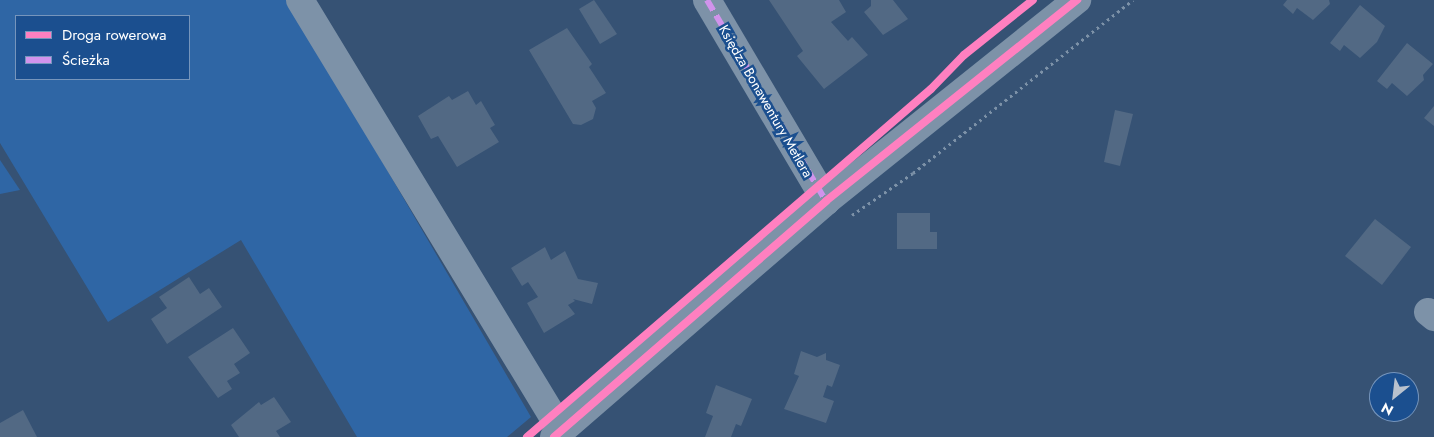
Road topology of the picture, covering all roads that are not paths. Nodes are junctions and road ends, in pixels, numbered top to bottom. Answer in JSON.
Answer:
{"nodes":[{"id":1,"x":300,"y":0,"type":"edge"},
{"id":2,"x":707,"y":0,"type":"edge"},
{"id":3,"x":1077,"y":0,"type":"edge"},
{"id":4,"x":826,"y":201,"type":"junction"},
{"id":5,"x":557,"y":434,"type":"edge"}],
"edges":[{"from":1,"to":5,"type":"street"},
{"from":2,"to":4,"type":"street","name":"Księdza Bonawentury Metlera"},
{"from":3,"to":4,"type":"street"},
{"from":4,"to":5,"type":"street"}]}
